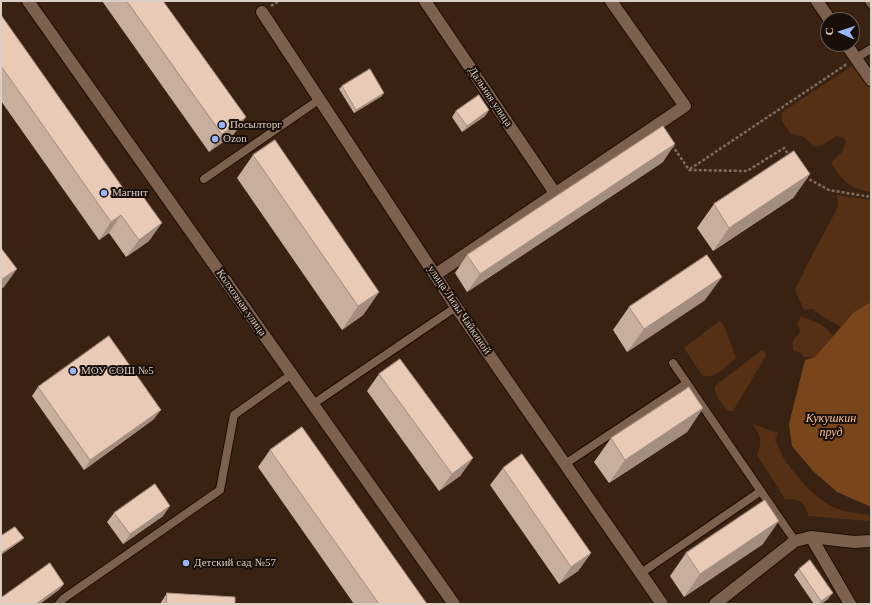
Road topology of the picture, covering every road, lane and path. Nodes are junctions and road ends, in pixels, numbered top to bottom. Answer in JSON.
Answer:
{"nodes":[{"id":1,"x":28,"y":1,"type":"edge"},
{"id":2,"x":425,"y":1,"type":"edge"},
{"id":3,"x":610,"y":1,"type":"edge"},
{"id":4,"x":817,"y":1,"type":"edge"},
{"id":5,"x":869,"y":1,"type":"edge"},
{"id":6,"x":871,"y":4,"type":"edge"},
{"id":7,"x":262,"y":12,"type":"dead end"},
{"id":8,"x":825,"y":12,"type":"edge"},
{"id":9,"x":871,"y":48,"type":"edge"},
{"id":10,"x":852,"y":52,"type":"edge"},
{"id":11,"x":856,"y":58,"type":"junction"},
{"id":12,"x":871,"y":80,"type":"edge"},
{"id":13,"x":320,"y":99,"type":"junction"},
{"id":14,"x":671,"y":144,"type":"edge"},
{"id":15,"x":791,"y":159,"type":"edge"},
{"id":16,"x":690,"y":170,"type":"junction"},
{"id":17,"x":802,"y":175,"type":"edge"},
{"id":18,"x":204,"y":179,"type":"dead end"},
{"id":19,"x":556,"y":193,"type":"junction"},
{"id":20,"x":871,"y":197,"type":"edge"},
{"id":21,"x":435,"y":275,"type":"junction"},
{"id":22,"x":456,"y":307,"type":"junction"},
{"id":23,"x":673,"y":363,"type":"dead end"},
{"id":24,"x":292,"y":374,"type":"junction"},
{"id":25,"x":687,"y":383,"type":"junction"},
{"id":26,"x":313,"y":404,"type":"junction"},
{"id":27,"x":565,"y":464,"type":"junction"},
{"id":28,"x":761,"y":491,"type":"junction"},
{"id":29,"x":811,"y":537,"type":"junction"},
{"id":30,"x":795,"y":541,"type":"junction"},
{"id":31,"x":871,"y":541,"type":"edge"},
{"id":32,"x":641,"y":573,"type":"junction"},
{"id":33,"x":59,"y":604,"type":"edge"},
{"id":34,"x":454,"y":604,"type":"edge"},
{"id":35,"x":662,"y":604,"type":"edge"},
{"id":36,"x":715,"y":604,"type":"edge"},
{"id":37,"x":850,"y":604,"type":"edge"}],
"edges":[{"from":1,"to":24,"type":"street","name":"Колхозная улица"},
{"from":2,"to":19,"type":"street","name":"Дальняя улица"},
{"from":3,"to":19,"type":"street"},
{"from":4,"to":8,"type":"street"},
{"from":5,"to":6,"type":"lane"},
{"from":7,"to":13,"type":"street","name":"улица Лизы Чайкиной"},
{"from":9,"to":11,"type":"lane"},
{"from":10,"to":11,"type":"street"},
{"from":11,"to":12,"type":"street"},
{"from":11,"to":16,"type":"path"},
{"from":13,"to":18,"type":"lane"},
{"from":13,"to":21,"type":"street","name":"улица Лизы Чайкиной"},
{"from":14,"to":16,"type":"path"},
{"from":15,"to":16,"type":"path"},
{"from":17,"to":20,"type":"path"},
{"from":19,"to":21,"type":"street"},
{"from":21,"to":22,"type":"street","name":"улица Лизы Чайкиной"},
{"from":22,"to":26,"type":"lane"},
{"from":22,"to":27,"type":"street","name":"улица Лизы Чайкиной"},
{"from":23,"to":25,"type":"lane"},
{"from":24,"to":26,"type":"street","name":"Колхозная улица"},
{"from":24,"to":33,"type":"lane"},
{"from":25,"to":27,"type":"lane"},
{"from":25,"to":28,"type":"lane"},
{"from":26,"to":34,"type":"street","name":"Колхозная улица"},
{"from":27,"to":32,"type":"street","name":"улица Лизы Чайкиной"},
{"from":28,"to":30,"type":"lane"},
{"from":28,"to":32,"type":"lane"},
{"from":29,"to":30,"type":"street"},
{"from":29,"to":31,"type":"street"},
{"from":29,"to":37,"type":"street"},
{"from":30,"to":36,"type":"street"},
{"from":32,"to":35,"type":"street","name":"улица Лизы Чайкиной"}]}
